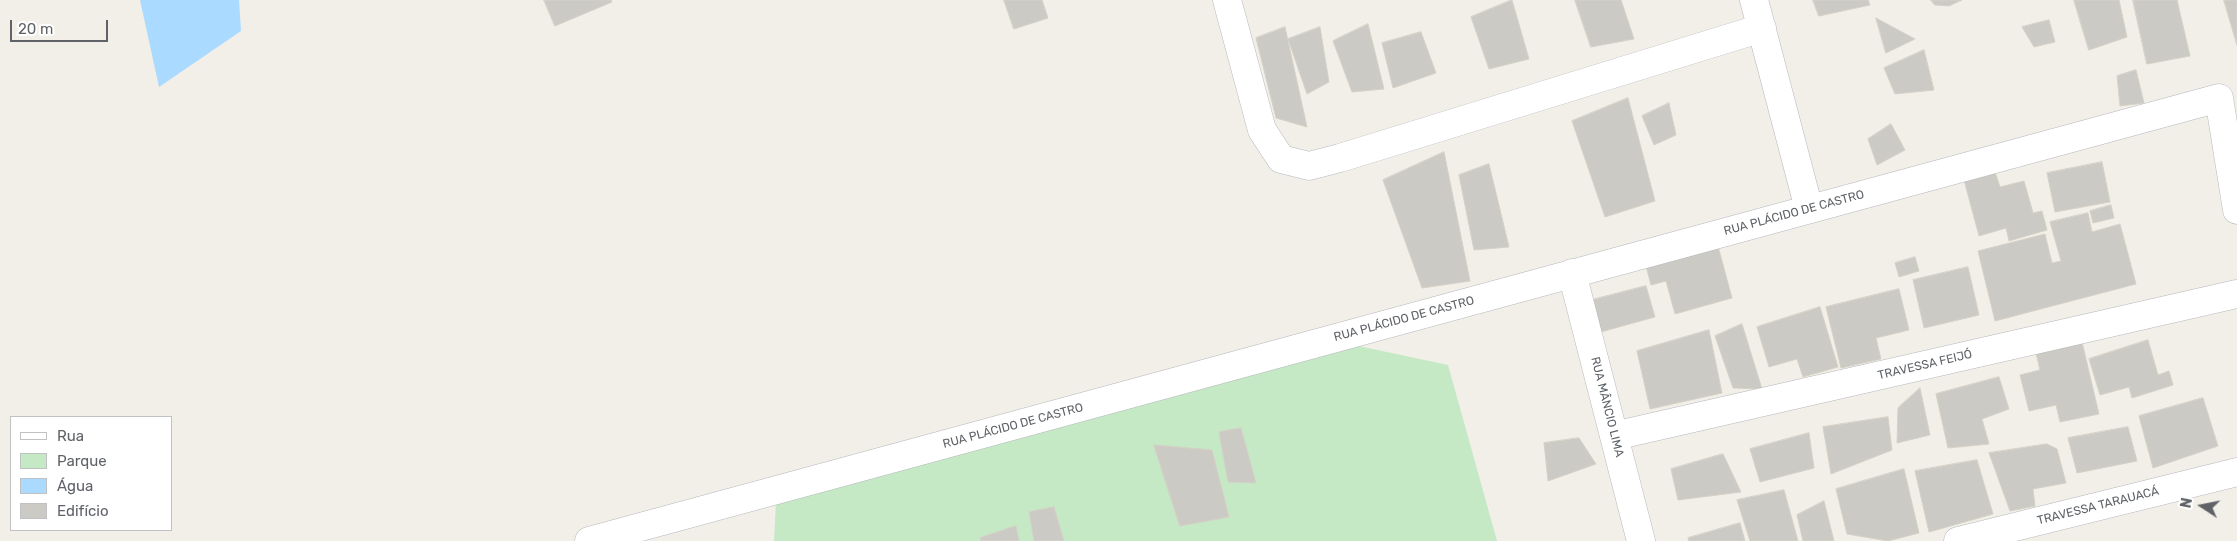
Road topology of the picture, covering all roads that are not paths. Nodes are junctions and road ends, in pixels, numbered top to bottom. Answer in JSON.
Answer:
{"nodes":[{"id":1,"x":1227,"y":0,"type":"edge"},
{"id":2,"x":1754,"y":0,"type":"edge"},
{"id":3,"x":1762,"y":28,"type":"junction"},
{"id":4,"x":1810,"y":209,"type":"junction"},
{"id":5,"x":2237,"y":210,"type":"edge"},
{"id":6,"x":1572,"y":273,"type":"junction"},
{"id":7,"x":2237,"y":294,"type":"edge"},
{"id":8,"x":1614,"y":436,"type":"junction"},
{"id":9,"x":2237,"y":472,"type":"edge"},
{"id":10,"x":589,"y":541,"type":"edge"},
{"id":11,"x":1641,"y":541,"type":"edge"},
{"id":12,"x":1958,"y":541,"type":"edge"}],
"edges":[{"from":1,"to":3,"type":"street"},
{"from":2,"to":3,"type":"street"},
{"from":3,"to":4,"type":"street"},
{"from":4,"to":5,"type":"street","name":"RUA PLÁCIDO DE CASTRO"},
{"from":4,"to":6,"type":"street","name":"RUA PLÁCIDO DE CASTRO"},
{"from":6,"to":8,"type":"street","name":"RUA MÂNCIO LIMA"},
{"from":6,"to":10,"type":"street","name":"RUA PLÁCIDO DE CASTRO"},
{"from":7,"to":8,"type":"street","name":"TRAVESSA FEIJÓ"},
{"from":8,"to":11,"type":"street","name":"RUA MÂNCIO LIMA"},
{"from":9,"to":12,"type":"street","name":"TRAVESSA TARAUACÁ"}]}
